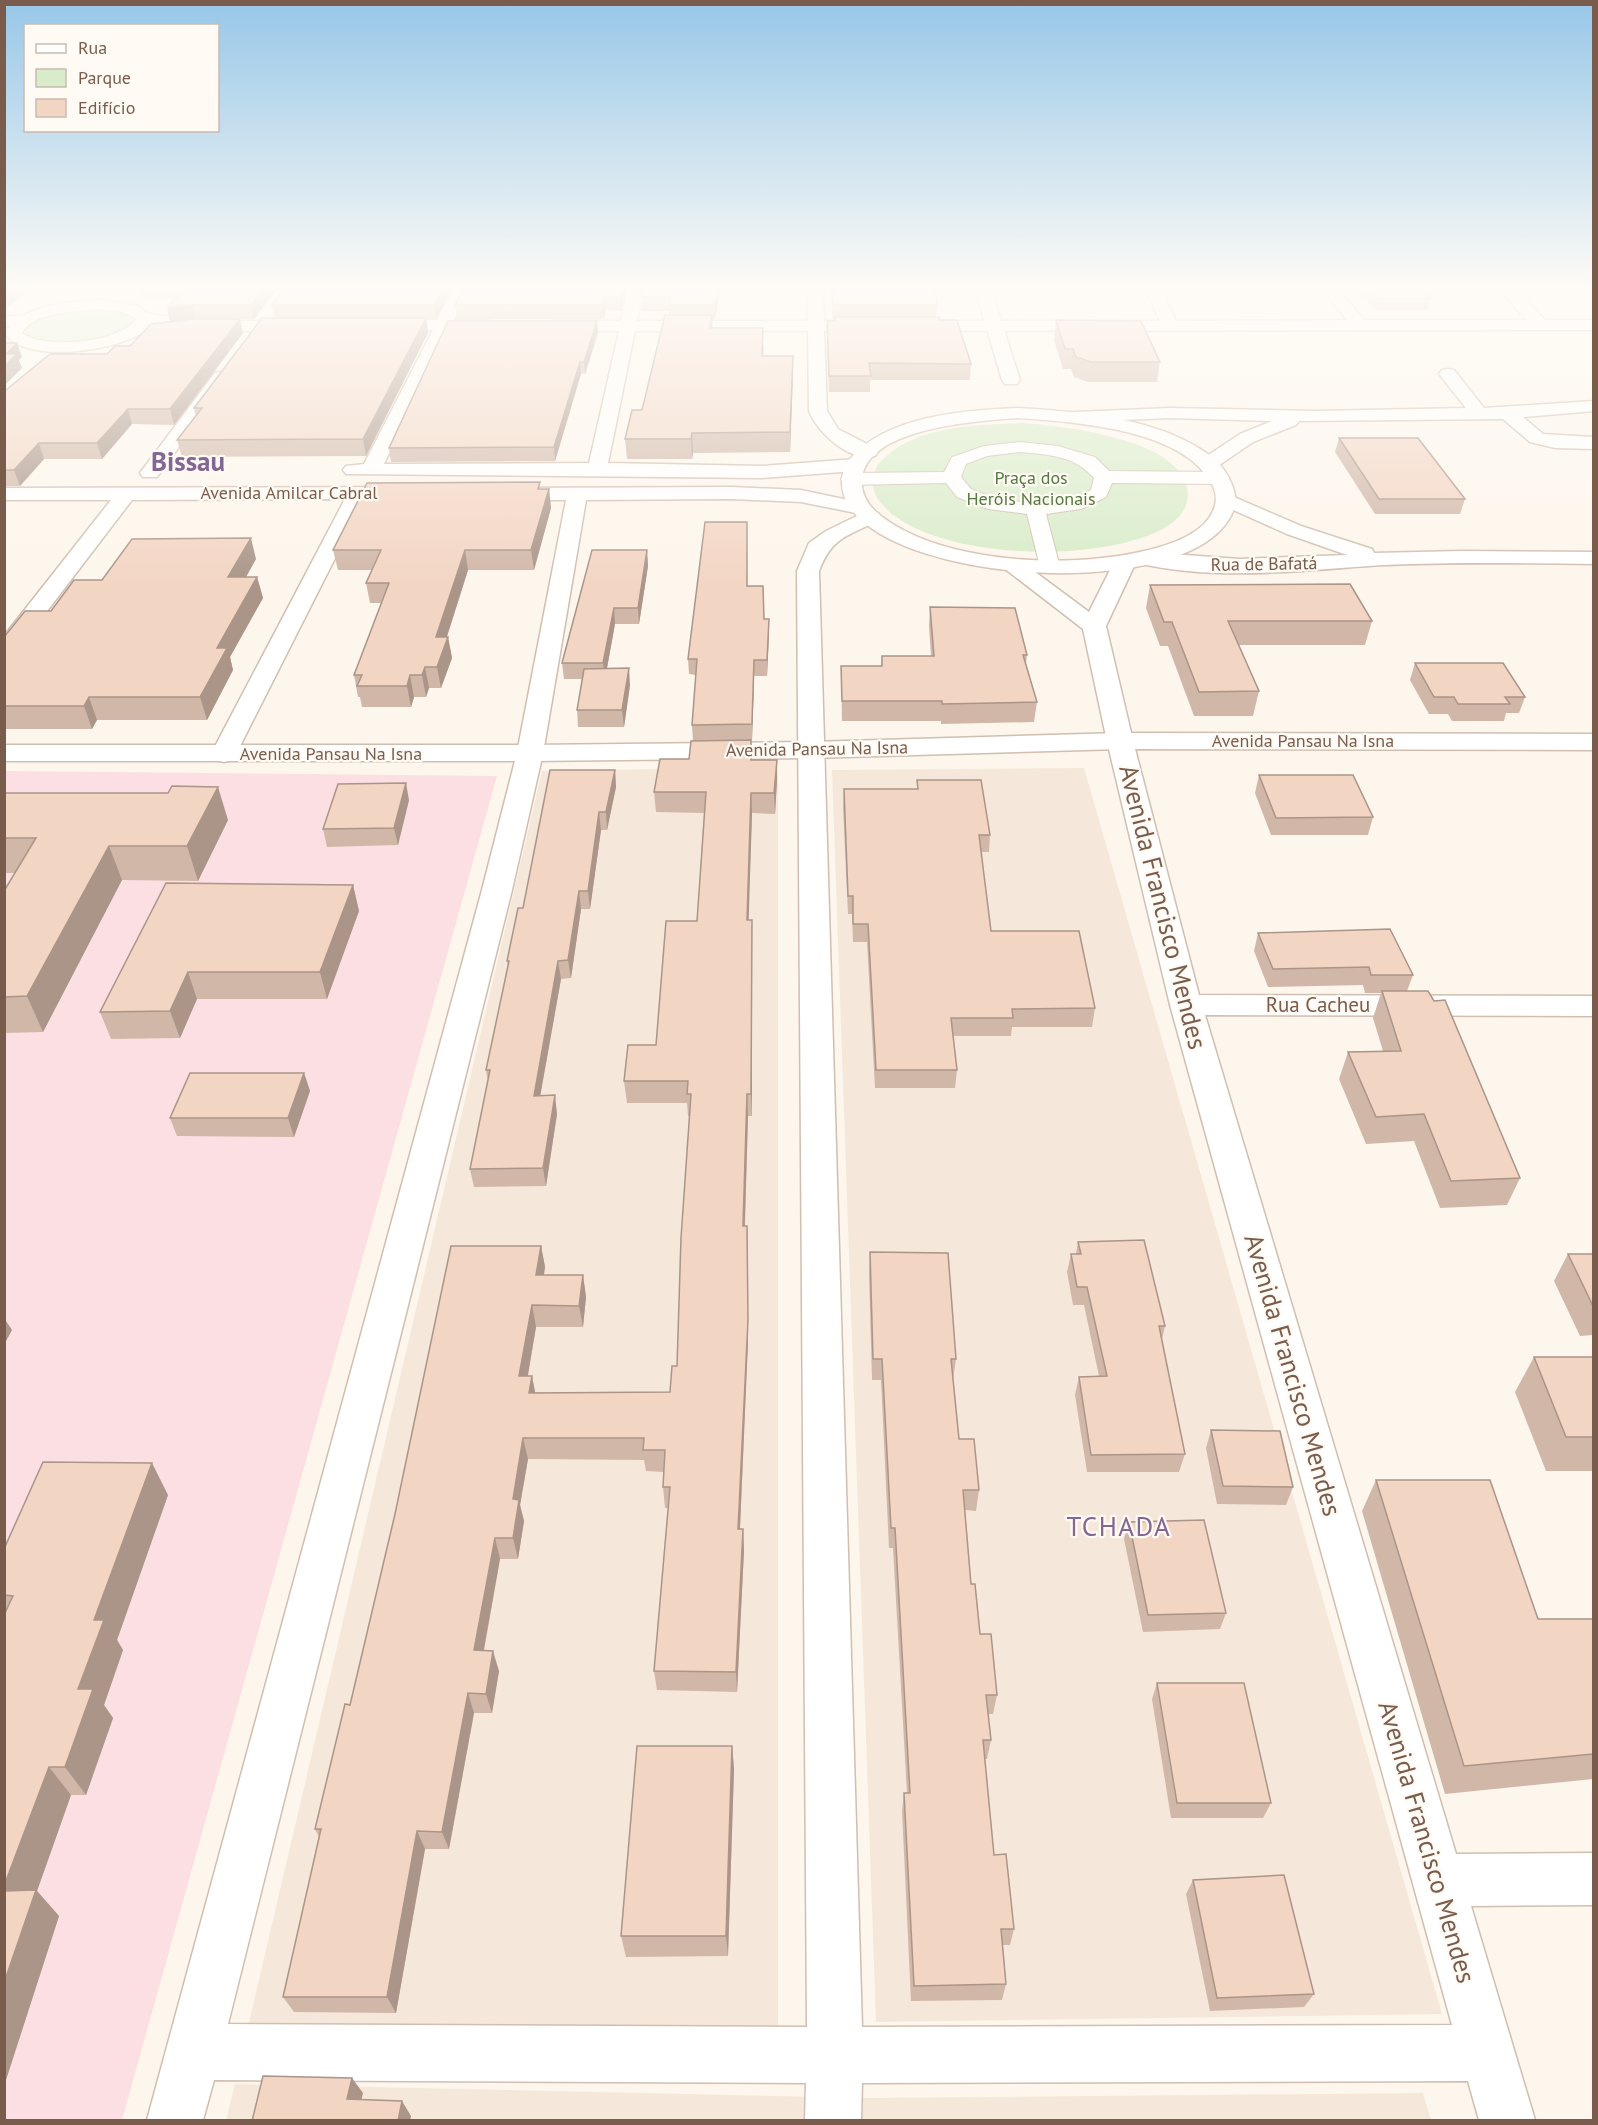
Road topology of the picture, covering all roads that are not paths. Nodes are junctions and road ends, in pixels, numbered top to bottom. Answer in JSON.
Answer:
{"nodes":[{"id":1,"x":213,"y":388,"type":"edge"},
{"id":2,"x":412,"y":388,"type":"edge"},
{"id":3,"x":615,"y":388,"type":"edge"},
{"id":4,"x":817,"y":388,"type":"edge"},
{"id":5,"x":1008,"y":388,"type":"edge"},
{"id":6,"x":1024,"y":388,"type":"edge"},
{"id":7,"x":1459,"y":388,"type":"edge"},
{"id":8,"x":1593,"y":406,"type":"edge"},
{"id":9,"x":1507,"y":412,"type":"junction"},
{"id":10,"x":1018,"y":413,"type":"junction"},
{"id":11,"x":1479,"y":413,"type":"junction"},
{"id":12,"x":997,"y":414,"type":"junction"},
{"id":13,"x":1067,"y":416,"type":"junction"},
{"id":14,"x":1316,"y":416,"type":"junction"},
{"id":15,"x":1591,"y":446,"type":"edge"},
{"id":16,"x":1020,"y":447,"type":"junction"},
{"id":17,"x":858,"y":465,"type":"junction"},
{"id":18,"x":597,"y":469,"type":"junction"},
{"id":19,"x":371,"y":470,"type":"junction"},
{"id":20,"x":336,"y":471,"type":"dead end"},
{"id":21,"x":1214,"y":471,"type":"junction"},
{"id":22,"x":150,"y":473,"type":"junction"},
{"id":23,"x":174,"y":473,"type":"dead end"},
{"id":24,"x":951,"y":477,"type":"junction"},
{"id":25,"x":1104,"y":477,"type":"junction"},
{"id":26,"x":127,"y":483,"type":"junction"},
{"id":27,"x":357,"y":493,"type":"junction"},
{"id":28,"x":427,"y":493,"type":"edge"},
{"id":29,"x":4,"y":494,"type":"edge"},
{"id":30,"x":484,"y":494,"type":"edge"},
{"id":31,"x":577,"y":494,"type":"junction"},
{"id":32,"x":1227,"y":500,"type":"junction"},
{"id":33,"x":1035,"y":509,"type":"junction"},
{"id":34,"x":866,"y":512,"type":"junction"},
{"id":35,"x":1593,"y":558,"type":"edge"},
{"id":36,"x":1383,"y":559,"type":"junction"},
{"id":37,"x":1135,"y":560,"type":"junction"},
{"id":38,"x":1011,"y":565,"type":"junction"},
{"id":39,"x":1050,"y":567,"type":"junction"},
{"id":40,"x":1094,"y":626,"type":"junction"},
{"id":41,"x":4,"y":652,"type":"edge"},
{"id":42,"x":1120,"y":741,"type":"junction"},
{"id":43,"x":1593,"y":742,"type":"edge"},
{"id":44,"x":811,"y":750,"type":"junction"},
{"id":45,"x":4,"y":753,"type":"edge"},
{"id":46,"x":530,"y":753,"type":"junction"},
{"id":47,"x":224,"y":754,"type":"junction"},
{"id":48,"x":1186,"y":1005,"type":"junction"},
{"id":49,"x":1593,"y":1006,"type":"edge"},
{"id":50,"x":1593,"y":1879,"type":"edge"},
{"id":51,"x":1438,"y":1880,"type":"junction"},
{"id":52,"x":192,"y":2052,"type":"junction"},
{"id":53,"x":1486,"y":2053,"type":"junction"},
{"id":54,"x":835,"y":2055,"type":"junction"},
{"id":55,"x":175,"y":2121,"type":"edge"},
{"id":56,"x":833,"y":2121,"type":"edge"},
{"id":57,"x":1507,"y":2121,"type":"edge"}],
"edges":[{"from":1,"to":22,"type":"street"},
{"from":2,"to":19,"type":"street"},
{"from":3,"to":18,"type":"street"},
{"from":4,"to":17,"type":"street"},
{"from":5,"to":12,"type":"street"},
{"from":6,"to":13,"type":"street"},
{"from":7,"to":11,"type":"street"},
{"from":8,"to":9,"type":"street"},
{"from":9,"to":11,"type":"street"},
{"from":9,"to":15,"type":"street"},
{"from":10,"to":12,"type":"street"},
{"from":10,"to":13,"type":"street"},
{"from":10,"to":16,"type":"street"},
{"from":11,"to":14,"type":"street"},
{"from":12,"to":17,"type":"street"},
{"from":13,"to":14,"type":"street"},
{"from":13,"to":21,"type":"street"},
{"from":14,"to":21,"type":"street"},
{"from":16,"to":24,"type":"street"},
{"from":16,"to":25,"type":"street"},
{"from":17,"to":18,"type":"street","name":"Avenida Amilcar Cabral"},
{"from":17,"to":24,"type":"street"},
{"from":17,"to":34,"type":"street"},
{"from":18,"to":19,"type":"street","name":"Avenida Amilcar Cabral"},
{"from":19,"to":20,"type":"street","name":"Avenida Amilcar Cabral"},
{"from":21,"to":25,"type":"street"},
{"from":21,"to":32,"type":"street"},
{"from":22,"to":23,"type":"street","name":"Avenida Amilcar Cabral"},
{"from":22,"to":26,"type":"street","name":"Avenida Amilcar Cabral"},
{"from":24,"to":33,"type":"street"},
{"from":25,"to":33,"type":"street"},
{"from":26,"to":27,"type":"street","name":"Avenida Amilcar Cabral"},
{"from":26,"to":29,"type":"street","name":"Avenida Amilcar Cabral"},
{"from":26,"to":41,"type":"street"},
{"from":27,"to":28,"type":"street","name":"Avenida Amilcar Cabral"},
{"from":27,"to":47,"type":"street"},
{"from":30,"to":31,"type":"street"},
{"from":31,"to":34,"type":"street"},
{"from":31,"to":46,"type":"street"},
{"from":32,"to":36,"type":"street","name":"Rua de Bafatá"},
{"from":32,"to":37,"type":"street"},
{"from":33,"to":39,"type":"street"},
{"from":34,"to":38,"type":"street"},
{"from":34,"to":44,"type":"street"},
{"from":35,"to":36,"type":"street","name":"Rua de Bafatá"},
{"from":36,"to":37,"type":"street","name":"Rua de Bafatá"},
{"from":37,"to":39,"type":"street"},
{"from":37,"to":40,"type":"street"},
{"from":38,"to":39,"type":"street"},
{"from":38,"to":40,"type":"street"},
{"from":40,"to":42,"type":"street","name":"Avenida Francisco Mendes"},
{"from":42,"to":43,"type":"street","name":"Avenida Pansau Na Isna"},
{"from":42,"to":44,"type":"street","name":"Avenida Pansau Na Isna"},
{"from":42,"to":48,"type":"street","name":"Avenida Francisco Mendes"},
{"from":44,"to":46,"type":"street","name":"Avenida Pansau Na Isna"},
{"from":44,"to":54,"type":"street"},
{"from":45,"to":47,"type":"street","name":"Avenida Pansau Na Isna"},
{"from":46,"to":47,"type":"street","name":"Avenida Pansau Na Isna"},
{"from":46,"to":52,"type":"street"},
{"from":48,"to":49,"type":"street","name":"Rua Cacheu"},
{"from":48,"to":51,"type":"street","name":"Avenida Francisco Mendes"},
{"from":50,"to":51,"type":"street"},
{"from":51,"to":53,"type":"street","name":"Avenida Francisco Mendes"},
{"from":52,"to":54,"type":"street"},
{"from":52,"to":55,"type":"street"},
{"from":53,"to":54,"type":"street"},
{"from":53,"to":57,"type":"street","name":"Avenida Francisco Mendes"},
{"from":54,"to":56,"type":"street"}]}
